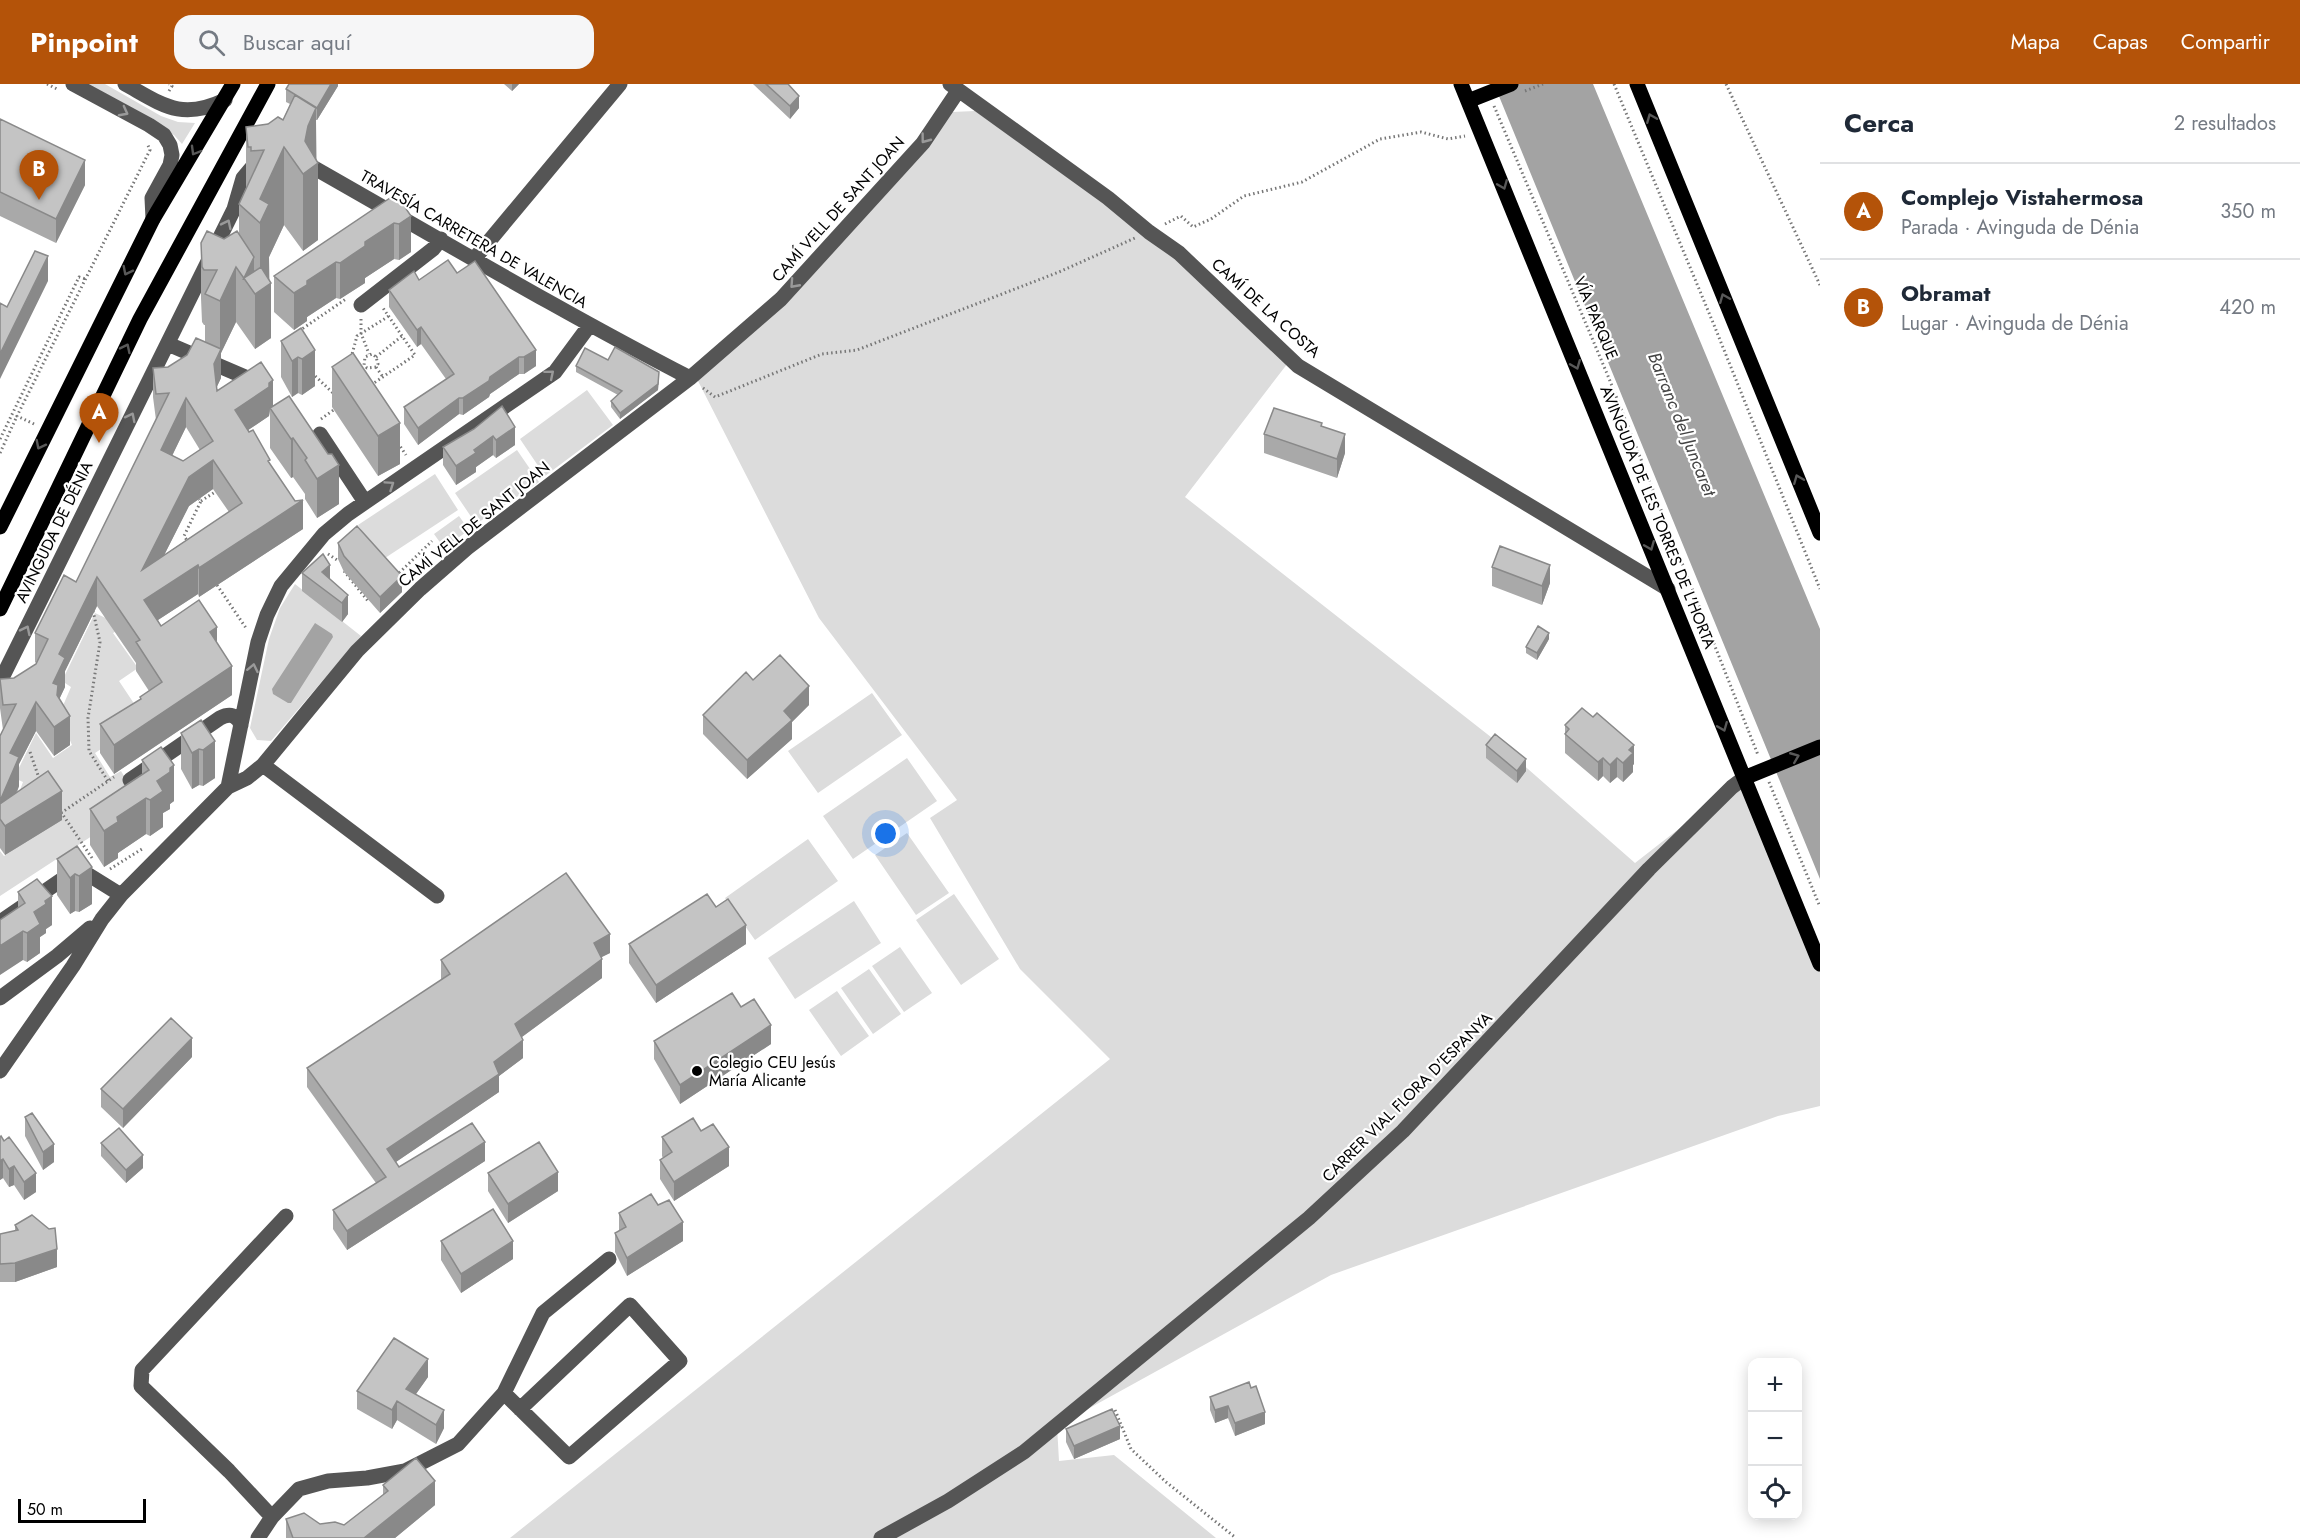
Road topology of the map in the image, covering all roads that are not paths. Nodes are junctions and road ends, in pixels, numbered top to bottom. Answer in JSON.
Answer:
{"nodes":[{"id":1,"x":73,"y":84,"type":"edge"},
{"id":2,"x":125,"y":84,"type":"edge"},
{"id":3,"x":233,"y":84,"type":"edge"},
{"id":4,"x":268,"y":84,"type":"edge"},
{"id":5,"x":620,"y":84,"type":"edge"},
{"id":6,"x":1461,"y":84,"type":"edge"},
{"id":7,"x":1511,"y":84,"type":"edge"},
{"id":8,"x":1637,"y":84,"type":"edge"},
{"id":9,"x":954,"y":88,"type":"edge"},
{"id":10,"x":225,"y":100,"type":"junction"},
{"id":11,"x":1468,"y":101,"type":"junction"},
{"id":12,"x":266,"y":150,"type":"edge"},
{"id":13,"x":292,"y":155,"type":"edge"},
{"id":14,"x":153,"y":219,"type":"junction"},
{"id":15,"x":441,"y":239,"type":"junction"},
{"id":16,"x":475,"y":258,"type":"junction"},
{"id":17,"x":362,"y":305,"type":"dead end"},
{"id":18,"x":590,"y":326,"type":"junction"},
{"id":19,"x":168,"y":344,"type":"junction"},
{"id":20,"x":244,"y":376,"type":"edge"},
{"id":21,"x":690,"y":378,"type":"junction"},
{"id":22,"x":320,"y":434,"type":"dead end"},
{"id":23,"x":365,"y":502,"type":"junction"},
{"id":24,"x":0,"y":527,"type":"edge"},
{"id":25,"x":1820,"y":533,"type":"edge"},
{"id":26,"x":1668,"y":589,"type":"junction"},
{"id":27,"x":0,"y":609,"type":"edge"},
{"id":28,"x":0,"y":682,"type":"edge"},
{"id":29,"x":241,"y":725,"type":"junction"},
{"id":30,"x":1820,"y":747,"type":"edge"},
{"id":31,"x":262,"y":765,"type":"junction"},
{"id":32,"x":1744,"y":778,"type":"junction"},
{"id":33,"x":130,"y":780,"type":"edge"},
{"id":34,"x":228,"y":787,"type":"junction"},
{"id":35,"x":121,"y":895,"type":"junction"},
{"id":36,"x":437,"y":896,"type":"dead end"},
{"id":37,"x":102,"y":918,"type":"junction"},
{"id":38,"x":0,"y":922,"type":"edge"},
{"id":39,"x":57,"y":956,"type":"junction"},
{"id":40,"x":1820,"y":964,"type":"edge"},
{"id":41,"x":73,"y":966,"type":"junction"},
{"id":42,"x":0,"y":998,"type":"edge"},
{"id":43,"x":0,"y":1071,"type":"edge"},
{"id":44,"x":286,"y":1216,"type":"dead end"},
{"id":45,"x":609,"y":1260,"type":"dead end"},
{"id":46,"x":504,"y":1393,"type":"junction"},
{"id":47,"x":520,"y":1408,"type":"junction"},
{"id":48,"x":272,"y":1518,"type":"junction"},
{"id":49,"x":258,"y":1538,"type":"edge"},
{"id":50,"x":881,"y":1538,"type":"edge"}],
"edges":[{"from":1,"to":14,"type":"street","one_way":true},
{"from":2,"to":10,"type":"street"},
{"from":3,"to":10,"type":"main road"},
{"from":27,"to":4,"type":"main road","name":"AVINGUDA DE DÉNIA","one_way":true},
{"from":5,"to":16,"type":"street"},
{"from":6,"to":11,"type":"main road","name":"AVINGUDA DE LES TORRES DE L'HORTA"},
{"from":7,"to":11,"type":"main road"},
{"from":25,"to":8,"type":"main road","one_way":true},
{"from":9,"to":21,"type":"street","name":"CAMÍ VELL DE SANT JOAN","one_way":true},
{"from":9,"to":26,"type":"street","name":"CAMÍ DE LA COSTA"},
{"from":10,"to":14,"type":"main road","one_way":true},
{"from":11,"to":26,"type":"main road","name":"AVINGUDA DE LES TORRES DE L'HORTA","one_way":true},
{"from":19,"to":12,"type":"street","name":"AVINGUDA DE DÉNIA","one_way":true},
{"from":13,"to":15,"type":"street","name":"TRAVESÍA CARRETERA DE VALENCIA"},
{"from":14,"to":24,"type":"main road","one_way":true},
{"from":15,"to":16,"type":"street","name":"TRAVESÍA CARRETERA DE VALENCIA"},
{"from":15,"to":17,"type":"street"},
{"from":16,"to":18,"type":"street","name":"TRAVESÍA CARRETERA DE VALENCIA"},
{"from":18,"to":21,"type":"street","name":"TRAVESÍA CARRETERA DE VALENCIA"},
{"from":23,"to":18,"type":"street","one_way":true},
{"from":19,"to":20,"type":"street"},
{"from":28,"to":19,"type":"street","name":"AVINGUDA DE DÉNIA","one_way":true},
{"from":21,"to":31,"type":"street","name":"CAMÍ VELL DE SANT JOAN"},
{"from":22,"to":23,"type":"street"},
{"from":29,"to":23,"type":"street","one_way":true},
{"from":26,"to":32,"type":"main road","name":"AVINGUDA DE LES TORRES DE L'HORTA","one_way":true},
{"from":29,"to":33,"type":"street"},
{"from":29,"to":34,"type":"street"},
{"from":32,"to":30,"type":"main road","name":"CARRER VIAL FLORA D'ESPANYA","one_way":true},
{"from":31,"to":34,"type":"street","name":"CAMÍ VELL DE SANT JOAN"},
{"from":31,"to":36,"type":"street"},
{"from":32,"to":40,"type":"main road","name":"AVINGUDA DE LES TORRES DE L'HORTA"},
{"from":32,"to":50,"type":"street","name":"CARRER VIAL FLORA D'ESPANYA"},
{"from":34,"to":35,"type":"street","name":"CAMÍ VELL DE SANT JOAN"},
{"from":35,"to":37,"type":"street","name":"CAMÍ VELL DE SANT JOAN"},
{"from":35,"to":38,"type":"street"},
{"from":37,"to":39,"type":"street"},
{"from":37,"to":41,"type":"street","name":"CAMÍ VELL DE SANT JOAN"},
{"from":39,"to":41,"type":"street"},
{"from":39,"to":42,"type":"street"},
{"from":41,"to":43,"type":"street","name":"CAMÍ VELL DE SANT JOAN"},
{"from":44,"to":48,"type":"street"},
{"from":45,"to":46,"type":"street"},
{"from":46,"to":47,"type":"street"},
{"from":46,"to":48,"type":"street"},
{"from":47,"to":47,"type":"street"},
{"from":48,"to":49,"type":"street"}]}
